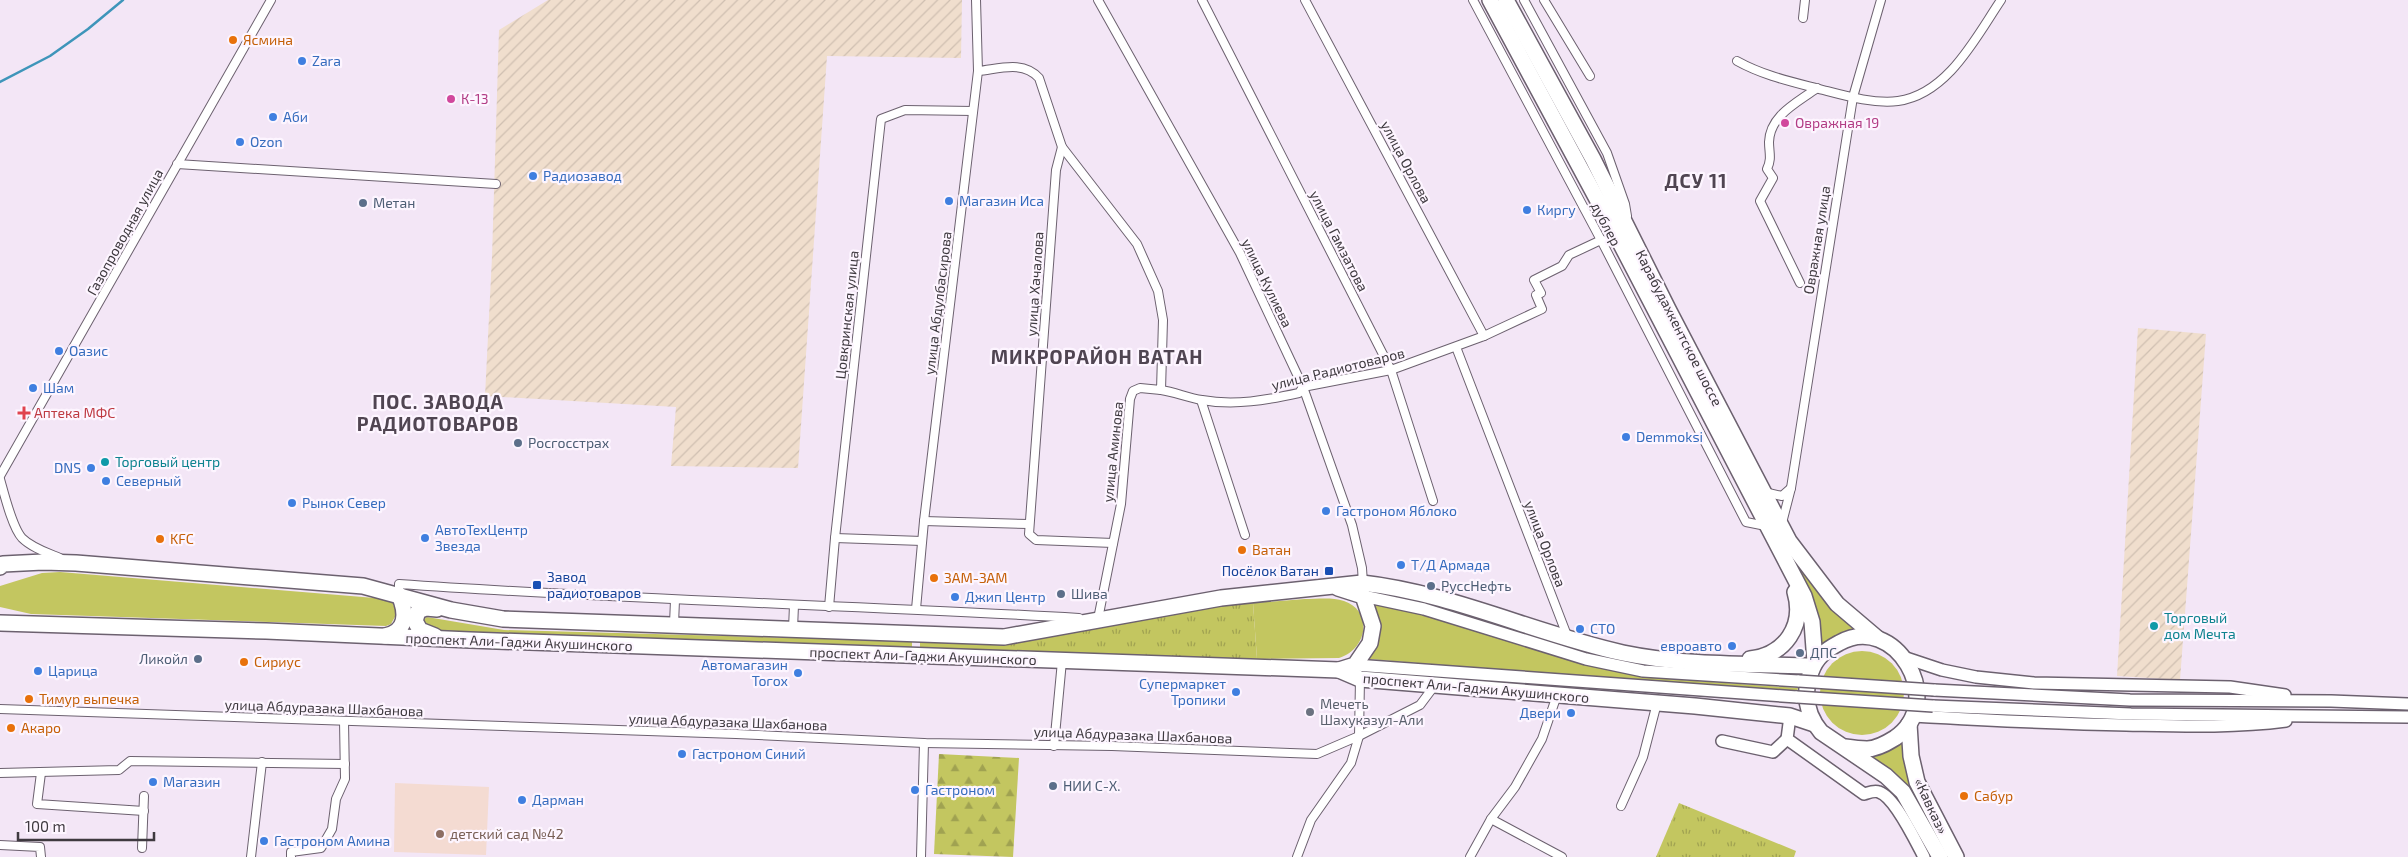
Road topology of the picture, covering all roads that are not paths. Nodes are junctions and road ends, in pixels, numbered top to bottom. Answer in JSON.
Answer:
{"nodes":[{"id":1,"x":271,"y":0,"type":"edge"},
{"id":2,"x":976,"y":0,"type":"edge"},
{"id":3,"x":1098,"y":0,"type":"edge"},
{"id":4,"x":1202,"y":0,"type":"edge"},
{"id":5,"x":1305,"y":0,"type":"edge"},
{"id":6,"x":1473,"y":0,"type":"edge"},
{"id":7,"x":1490,"y":0,"type":"edge"},
{"id":8,"x":1506,"y":0,"type":"edge"},
{"id":9,"x":1524,"y":0,"type":"edge"},
{"id":10,"x":1544,"y":0,"type":"edge"},
{"id":11,"x":1804,"y":0,"type":"edge"},
{"id":12,"x":1881,"y":0,"type":"edge"},
{"id":13,"x":2001,"y":0,"type":"edge"},
{"id":14,"x":1803,"y":18,"type":"dead end"},
{"id":15,"x":1737,"y":61,"type":"dead end"},
{"id":16,"x":978,"y":72,"type":"junction"},
{"id":17,"x":1590,"y":76,"type":"dead end"},
{"id":18,"x":1816,"y":88,"type":"junction"},
{"id":19,"x":1850,"y":96,"type":"junction"},
{"id":20,"x":973,"y":111,"type":"junction"},
{"id":21,"x":1062,"y":146,"type":"junction"},
{"id":22,"x":177,"y":164,"type":"junction"},
{"id":23,"x":496,"y":184,"type":"dead end"},
{"id":24,"x":1625,"y":238,"type":"junction"},
{"id":25,"x":1601,"y":240,"type":"junction"},
{"id":26,"x":1800,"y":282,"type":"dead end"},
{"id":27,"x":1484,"y":336,"type":"junction"},
{"id":28,"x":1456,"y":347,"type":"junction"},
{"id":29,"x":1391,"y":370,"type":"junction"},
{"id":30,"x":1303,"y":387,"type":"junction"},
{"id":31,"x":1161,"y":390,"type":"junction"},
{"id":32,"x":1201,"y":400,"type":"junction"},
{"id":33,"x":0,"y":477,"type":"edge"},
{"id":34,"x":1791,"y":488,"type":"junction"},
{"id":35,"x":1764,"y":492,"type":"junction"},
{"id":36,"x":1433,"y":501,"type":"dead end"},
{"id":37,"x":924,"y":521,"type":"junction"},
{"id":38,"x":1029,"y":524,"type":"junction"},
{"id":39,"x":1774,"y":526,"type":"junction"},
{"id":40,"x":1245,"y":535,"type":"dead end"},
{"id":41,"x":835,"y":538,"type":"junction"},
{"id":42,"x":922,"y":542,"type":"junction"},
{"id":43,"x":1113,"y":543,"type":"junction"},
{"id":44,"x":1786,"y":562,"type":"junction"},
{"id":45,"x":76,"y":563,"type":"junction"},
{"id":46,"x":2,"y":566,"type":"edge"},
{"id":47,"x":1363,"y":590,"type":"junction"},
{"id":48,"x":399,"y":595,"type":"junction"},
{"id":49,"x":675,"y":600,"type":"junction"},
{"id":50,"x":794,"y":605,"type":"junction"},
{"id":51,"x":830,"y":607,"type":"junction"},
{"id":52,"x":916,"y":609,"type":"junction"},
{"id":53,"x":450,"y":610,"type":"junction"},
{"id":54,"x":1100,"y":619,"type":"junction"},
{"id":55,"x":5,"y":624,"type":"edge"},
{"id":56,"x":674,"y":624,"type":"junction"},
{"id":57,"x":793,"y":629,"type":"junction"},
{"id":58,"x":921,"y":634,"type":"junction"},
{"id":59,"x":383,"y":636,"type":"junction"},
{"id":60,"x":0,"y":638,"type":"edge"},
{"id":61,"x":1568,"y":638,"type":"junction"},
{"id":62,"x":1876,"y":638,"type":"junction"},
{"id":63,"x":443,"y":639,"type":"junction"},
{"id":64,"x":920,"y":656,"type":"junction"},
{"id":65,"x":1903,"y":657,"type":"junction"},
{"id":66,"x":1062,"y":661,"type":"junction"},
{"id":67,"x":1715,"y":664,"type":"junction"},
{"id":68,"x":1814,"y":664,"type":"junction"},
{"id":69,"x":1357,"y":672,"type":"junction"},
{"id":70,"x":1436,"y":686,"type":"junction"},
{"id":71,"x":1558,"y":696,"type":"junction"},
{"id":72,"x":2331,"y":701,"type":"junction"},
{"id":73,"x":1657,"y":702,"type":"junction"},
{"id":74,"x":2408,"y":704,"type":"edge"},
{"id":75,"x":0,"y":709,"type":"edge"},
{"id":76,"x":2330,"y":715,"type":"junction"},
{"id":77,"x":1790,"y":716,"type":"junction"},
{"id":78,"x":2408,"y":717,"type":"edge"},
{"id":79,"x":1911,"y":720,"type":"junction"},
{"id":80,"x":344,"y":721,"type":"junction"},
{"id":81,"x":1814,"y":724,"type":"junction"},
{"id":82,"x":1359,"y":736,"type":"junction"},
{"id":83,"x":1787,"y":739,"type":"junction"},
{"id":84,"x":1722,"y":741,"type":"dead end"},
{"id":85,"x":924,"y":743,"type":"junction"},
{"id":86,"x":1054,"y":746,"type":"junction"},
{"id":87,"x":1844,"y":747,"type":"junction"},
{"id":88,"x":262,"y":762,"type":"junction"},
{"id":89,"x":345,"y":764,"type":"junction"},
{"id":90,"x":0,"y":773,"type":"edge"},
{"id":91,"x":41,"y":773,"type":"junction"},
{"id":92,"x":144,"y":796,"type":"dead end"},
{"id":93,"x":1621,"y":806,"type":"dead end"},
{"id":94,"x":144,"y":811,"type":"junction"},
{"id":95,"x":1491,"y":819,"type":"junction"},
{"id":96,"x":0,"y":845,"type":"edge"},
{"id":97,"x":142,"y":848,"type":"dead end"},
{"id":98,"x":41,"y":857,"type":"edge"},
{"id":99,"x":251,"y":857,"type":"edge"},
{"id":100,"x":291,"y":857,"type":"edge"},
{"id":101,"x":921,"y":857,"type":"edge"},
{"id":102,"x":1297,"y":857,"type":"edge"},
{"id":103,"x":1470,"y":857,"type":"edge"},
{"id":104,"x":1562,"y":857,"type":"edge"},
{"id":105,"x":1924,"y":857,"type":"edge"},
{"id":106,"x":1940,"y":857,"type":"edge"},
{"id":107,"x":1956,"y":857,"type":"edge"}],
"edges":[{"from":1,"to":22,"type":"street","name":"Газопроводная улица"},
{"from":2,"to":16,"type":"street","name":"улица Абдулбасирова"},
{"from":3,"to":30,"type":"street","name":"улица Кулиева"},
{"from":4,"to":29,"type":"street","name":"улица Гамзатова"},
{"from":5,"to":27,"type":"street","name":"улица Орлова"},
{"from":6,"to":25,"type":"street","name":"дублер"},
{"from":7,"to":24,"type":"highway","name":"Карабудахкентское шоссе"},
{"from":8,"to":24,"type":"highway","name":"Карабудахкентское шоссе"},
{"from":9,"to":24,"type":"street"},
{"from":10,"to":17,"type":"street"},
{"from":11,"to":14,"type":"street"},
{"from":12,"to":19,"type":"street","name":"Овражная улица"},
{"from":13,"to":19,"type":"street"},
{"from":15,"to":18,"type":"street"},
{"from":16,"to":20,"type":"street","name":"улица Абдулбасирова"},
{"from":16,"to":21,"type":"street"},
{"from":18,"to":19,"type":"street"},
{"from":18,"to":26,"type":"street"},
{"from":19,"to":34,"type":"street","name":"Овражная улица"},
{"from":20,"to":37,"type":"street","name":"улица Абдулбасирова"},
{"from":20,"to":41,"type":"street","name":"Цовкринская улица"},
{"from":21,"to":31,"type":"street"},
{"from":21,"to":38,"type":"street","name":"улица Хачалова"},
{"from":22,"to":23,"type":"street"},
{"from":22,"to":33,"type":"street","name":"Газопроводная улица"},
{"from":24,"to":25,"type":"street"},
{"from":24,"to":35,"type":"highway","name":"Карабудахкентское шоссе"},
{"from":24,"to":39,"type":"highway","name":"Карабудахкентское шоссе"},
{"from":25,"to":27,"type":"street","name":"улица Радиотоваров"},
{"from":25,"to":39,"type":"street","name":"дублер"},
{"from":27,"to":28,"type":"street","name":"улица Радиотоваров"},
{"from":28,"to":29,"type":"street","name":"улица Радиотоваров"},
{"from":28,"to":61,"type":"street","name":"улица Орлова"},
{"from":29,"to":30,"type":"street","name":"улица Радиотоваров"},
{"from":29,"to":36,"type":"street","name":"улица Гамзатова"},
{"from":30,"to":32,"type":"street","name":"улица Радиотоваров"},
{"from":30,"to":47,"type":"street","name":"улица Кулиева"},
{"from":31,"to":32,"type":"street","name":"улица Радиотоваров"},
{"from":31,"to":43,"type":"street","name":"улица Аминова"},
{"from":32,"to":40,"type":"street"},
{"from":33,"to":45,"type":"street"},
{"from":34,"to":35,"type":"street"},
{"from":34,"to":39,"type":"street","name":"Овражная улица"},
{"from":35,"to":39,"type":"highway","name":"Карабудахкентское шоссе"},
{"from":37,"to":38,"type":"street"},
{"from":37,"to":42,"type":"street","name":"улица Абдулбасирова"},
{"from":38,"to":43,"type":"street","name":"улица Хачалова"},
{"from":39,"to":44,"type":"highway","name":"Карабудахкентское шоссе"},
{"from":39,"to":62,"type":"highway","name":"Карабудахкентское шоссе"},
{"from":41,"to":42,"type":"street"},
{"from":41,"to":51,"type":"street","name":"Цовкринская улица"},
{"from":42,"to":52,"type":"street","name":"улица Абдулбасирова"},
{"from":43,"to":54,"type":"street","name":"улица Аминова"},
{"from":44,"to":67,"type":"highway"},
{"from":44,"to":68,"type":"highway","name":"Карабудахкентское шоссе"},
{"from":45,"to":46,"type":"highway","name":"проспект Али-Гаджи Акушинского"},
{"from":45,"to":48,"type":"highway","name":"проспект Али-Гаджи Акушинского"},
{"from":47,"to":54,"type":"highway","name":"проспект Али-Гаджи Акушинского"},
{"from":47,"to":61,"type":"highway"},
{"from":47,"to":69,"type":"highway"},
{"from":47,"to":72,"type":"main road","bridge":true},
{"from":48,"to":49,"type":"street"},
{"from":48,"to":53,"type":"highway","name":"проспект Али-Гаджи Акушинского"},
{"from":48,"to":59,"type":"highway"},
{"from":49,"to":50,"type":"street"},
{"from":49,"to":56,"type":"street"},
{"from":50,"to":51,"type":"street"},
{"from":50,"to":57,"type":"street"},
{"from":51,"to":52,"type":"street"},
{"from":52,"to":54,"type":"street"},
{"from":53,"to":56,"type":"highway","name":"проспект Али-Гаджи Акушинского"},
{"from":53,"to":63,"type":"highway"},
{"from":54,"to":58,"type":"highway","name":"проспект Али-Гаджи Акушинского"},
{"from":55,"to":59,"type":"highway","name":"проспект Али-Гаджи Акушинского"},
{"from":55,"to":60,"type":"highway"},
{"from":56,"to":57,"type":"highway","name":"проспект Али-Гаджи Акушинского"},
{"from":57,"to":58,"type":"highway","name":"проспект Али-Гаджи Акушинского"},
{"from":58,"to":64,"type":"highway"},
{"from":59,"to":63,"type":"highway","name":"проспект Али-Гаджи Акушинского"},
{"from":61,"to":67,"type":"highway"},
{"from":62,"to":65,"type":"highway"},
{"from":62,"to":68,"type":"highway"},
{"from":63,"to":64,"type":"highway","name":"проспект Али-Гаджи Акушинского"},
{"from":64,"to":66,"type":"highway","name":"проспект Али-Гаджи Акушинского"},
{"from":65,"to":72,"type":"main road"},
{"from":65,"to":79,"type":"highway"},
{"from":66,"to":69,"type":"highway","name":"проспект Али-Гаджи Акушинского"},
{"from":66,"to":86,"type":"street"},
{"from":67,"to":68,"type":"highway"},
{"from":68,"to":81,"type":"highway"},
{"from":69,"to":70,"type":"highway","name":"проспект Али-Гаджи Акушинского"},
{"from":69,"to":76,"type":"main road","bridge":true},
{"from":69,"to":82,"type":"street"},
{"from":70,"to":71,"type":"highway","name":"проспект Али-Гаджи Акушинского"},
{"from":70,"to":82,"type":"street","name":"улица Абдуразака Шахбанова"},
{"from":71,"to":73,"type":"highway","name":"проспект Али-Гаджи Акушинского"},
{"from":71,"to":95,"type":"street"},
{"from":72,"to":74,"type":"main road"},
{"from":73,"to":77,"type":"highway","name":"проспект Али-Гаджи Акушинского"},
{"from":73,"to":93,"type":"street"},
{"from":75,"to":80,"type":"street","name":"улица Абдуразака Шахбанова"},
{"from":76,"to":78,"type":"main road"},
{"from":76,"to":79,"type":"main road"},
{"from":77,"to":81,"type":"highway","name":"проспект Али-Гаджи Акушинского"},
{"from":77,"to":83,"type":"main road"},
{"from":79,"to":87,"type":"highway"},
{"from":79,"to":107,"type":"highway","name":"«Кавказ»"},
{"from":80,"to":85,"type":"street","name":"улица Абдуразака Шахбанова"},
{"from":80,"to":89,"type":"street"},
{"from":81,"to":87,"type":"highway"},
{"from":82,"to":86,"type":"street","name":"улица Абдуразака Шахбанова"},
{"from":82,"to":102,"type":"street"},
{"from":83,"to":84,"type":"main road"},
{"from":83,"to":105,"type":"main road"},
{"from":85,"to":86,"type":"street","name":"улица Абдуразака Шахбанова"},
{"from":85,"to":101,"type":"street"},
{"from":87,"to":106,"type":"highway"},
{"from":88,"to":89,"type":"street"},
{"from":88,"to":91,"type":"street"},
{"from":88,"to":99,"type":"street"},
{"from":89,"to":100,"type":"street"},
{"from":90,"to":91,"type":"street"},
{"from":91,"to":94,"type":"street"},
{"from":92,"to":94,"type":"street"},
{"from":94,"to":97,"type":"street"},
{"from":95,"to":103,"type":"street"},
{"from":95,"to":104,"type":"street"},
{"from":96,"to":98,"type":"street"}]}
